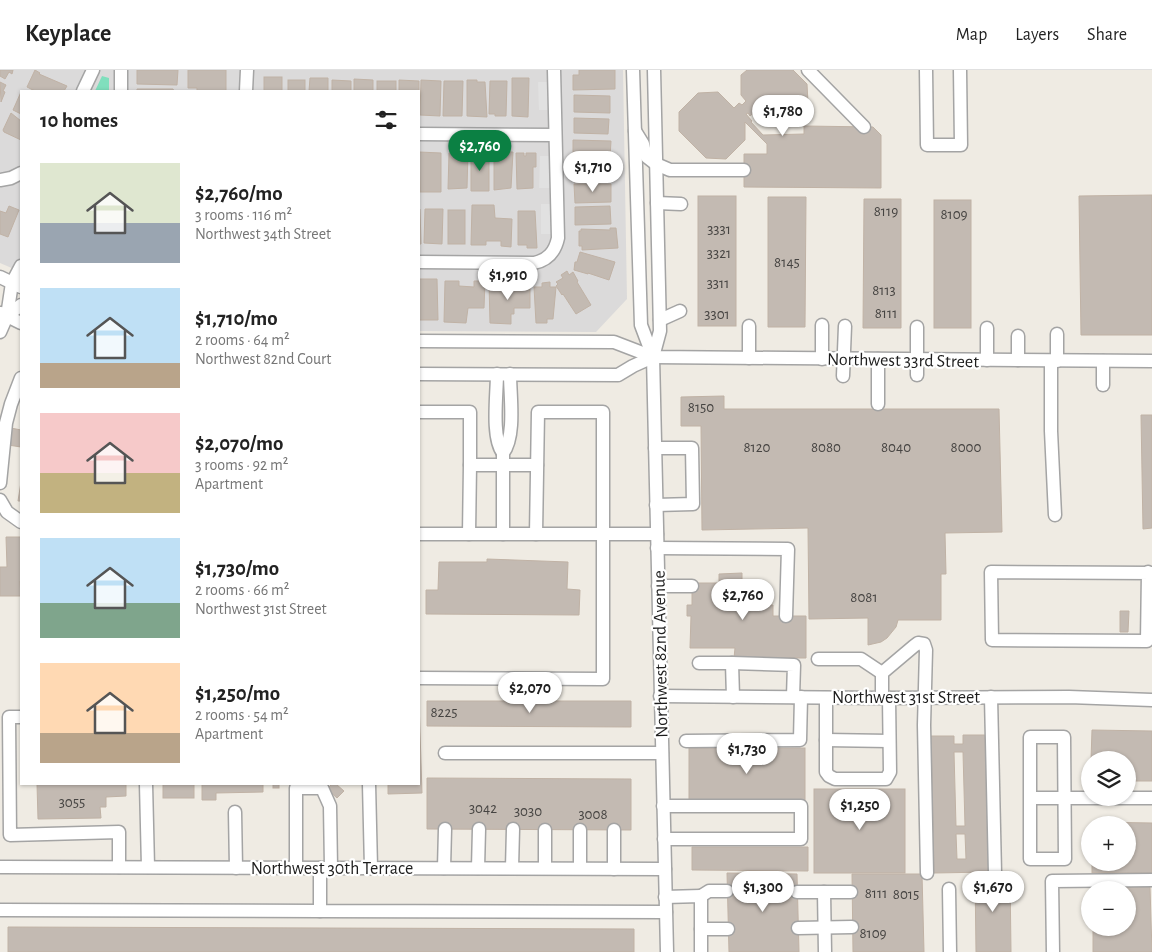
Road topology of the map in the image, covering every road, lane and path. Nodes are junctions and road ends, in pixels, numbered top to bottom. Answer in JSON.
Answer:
{"nodes":[{"id":1,"x":93,"y":70,"type":"edge"},
{"id":2,"x":121,"y":70,"type":"edge"},
{"id":3,"x":247,"y":70,"type":"edge"},
{"id":4,"x":554,"y":70,"type":"edge"},
{"id":5,"x":633,"y":70,"type":"edge"},
{"id":6,"x":654,"y":70,"type":"edge"},
{"id":7,"x":808,"y":70,"type":"edge"},
{"id":8,"x":926,"y":70,"type":"edge"},
{"id":9,"x":960,"y":70,"type":"edge"},
{"id":10,"x":83,"y":90,"type":"edge"},
{"id":11,"x":121,"y":90,"type":"edge"},
{"id":12,"x":246,"y":90,"type":"edge"},
{"id":13,"x":864,"y":127,"type":"dead end"},
{"id":14,"x":634,"y":129,"type":"junction"},
{"id":15,"x":420,"y":134,"type":"edge"},
{"id":16,"x":556,"y":135,"type":"junction"},
{"id":17,"x":656,"y":164,"type":"junction"},
{"id":18,"x":744,"y":170,"type":"dead end"},
{"id":19,"x":20,"y":174,"type":"edge"},
{"id":20,"x":0,"y":180,"type":"edge"},
{"id":21,"x":657,"y":203,"type":"junction"},
{"id":22,"x":681,"y":204,"type":"dead end"},
{"id":23,"x":420,"y":262,"type":"edge"},
{"id":24,"x":20,"y":271,"type":"edge"},
{"id":25,"x":0,"y":277,"type":"edge"},
{"id":26,"x":17,"y":285,"type":"edge"},
{"id":27,"x":20,"y":306,"type":"edge"},
{"id":28,"x":680,"y":311,"type":"dead end"},
{"id":29,"x":4,"y":314,"type":"edge"},
{"id":30,"x":660,"y":320,"type":"junction"},
{"id":31,"x":20,"y":322,"type":"edge"},
{"id":32,"x":822,"y":325,"type":"dead end"},
{"id":33,"x":749,"y":326,"type":"dead end"},
{"id":34,"x":845,"y":326,"type":"dead end"},
{"id":35,"x":917,"y":327,"type":"dead end"},
{"id":36,"x":988,"y":328,"type":"dead end"},
{"id":37,"x":0,"y":332,"type":"edge"},
{"id":38,"x":1057,"y":334,"type":"dead end"},
{"id":39,"x":1018,"y":336,"type":"dead end"},
{"id":40,"x":420,"y":341,"type":"edge"},
{"id":41,"x":653,"y":357,"type":"junction"},
{"id":42,"x":749,"y":358,"type":"junction"},
{"id":43,"x":843,"y":358,"type":"junction"},
{"id":44,"x":822,"y":359,"type":"junction"},
{"id":45,"x":878,"y":359,"type":"junction"},
{"id":46,"x":917,"y":360,"type":"junction"},
{"id":47,"x":987,"y":360,"type":"junction"},
{"id":48,"x":1018,"y":360,"type":"junction"},
{"id":49,"x":1054,"y":360,"type":"junction"},
{"id":50,"x":1103,"y":361,"type":"junction"},
{"id":51,"x":1152,"y":361,"type":"edge"},
{"id":52,"x":420,"y":374,"type":"edge"},
{"id":53,"x":497,"y":374,"type":"junction"},
{"id":54,"x":510,"y":374,"type":"junction"},
{"id":55,"x":917,"y":375,"type":"dead end"},
{"id":56,"x":843,"y":376,"type":"dead end"},
{"id":57,"x":20,"y":381,"type":"edge"},
{"id":58,"x":1103,"y":385,"type":"dead end"},
{"id":59,"x":878,"y":404,"type":"dead end"},
{"id":60,"x":420,"y":412,"type":"edge"},
{"id":61,"x":2,"y":434,"type":"edge"},
{"id":62,"x":655,"y":448,"type":"junction"},
{"id":63,"x":503,"y":459,"type":"junction"},
{"id":64,"x":470,"y":465,"type":"junction"},
{"id":65,"x":537,"y":465,"type":"junction"},
{"id":66,"x":0,"y":483,"type":"edge"},
{"id":67,"x":0,"y":500,"type":"edge"},
{"id":68,"x":656,"y":505,"type":"junction"},
{"id":69,"x":1054,"y":515,"type":"dead end"},
{"id":70,"x":20,"y":521,"type":"edge"},
{"id":71,"x":420,"y":534,"type":"edge"},
{"id":72,"x":469,"y":534,"type":"junction"},
{"id":73,"x":503,"y":534,"type":"junction"},
{"id":74,"x":536,"y":534,"type":"junction"},
{"id":75,"x":603,"y":534,"type":"junction"},
{"id":76,"x":657,"y":534,"type":"junction"},
{"id":77,"x":657,"y":548,"type":"junction"},
{"id":78,"x":1150,"y":572,"type":"edge"},
{"id":79,"x":658,"y":586,"type":"junction"},
{"id":80,"x":692,"y":586,"type":"dead end"},
{"id":81,"x":786,"y":616,"type":"dead end"},
{"id":82,"x":818,"y":659,"type":"dead end"},
{"id":83,"x":699,"y":663,"type":"dead end"},
{"id":84,"x":732,"y":663,"type":"junction"},
{"id":85,"x":882,"y":673,"type":"junction"},
{"id":86,"x":420,"y":678,"type":"edge"},
{"id":87,"x":660,"y":696,"type":"junction"},
{"id":88,"x":733,"y":697,"type":"junction"},
{"id":89,"x":797,"y":697,"type":"junction"},
{"id":90,"x":991,"y":697,"type":"junction"},
{"id":91,"x":826,"y":698,"type":"junction"},
{"id":92,"x":886,"y":698,"type":"junction"},
{"id":93,"x":925,"y":698,"type":"junction"},
{"id":94,"x":1152,"y":700,"type":"edge"},
{"id":95,"x":20,"y":717,"type":"edge"},
{"id":96,"x":826,"y":740,"type":"junction"},
{"id":97,"x":686,"y":741,"type":"dead end"},
{"id":98,"x":889,"y":741,"type":"junction"},
{"id":99,"x":5,"y":743,"type":"edge"},
{"id":100,"x":445,"y":753,"type":"dead end"},
{"id":101,"x":662,"y":753,"type":"junction"},
{"id":102,"x":5,"y":778,"type":"edge"},
{"id":103,"x":146,"y":785,"type":"edge"},
{"id":104,"x":369,"y":785,"type":"edge"},
{"id":105,"x":1030,"y":798,"type":"junction"},
{"id":106,"x":1064,"y":798,"type":"junction"},
{"id":107,"x":1152,"y":798,"type":"edge"},
{"id":108,"x":663,"y":806,"type":"junction"},
{"id":109,"x":235,"y":812,"type":"dead end"},
{"id":110,"x":445,"y":829,"type":"dead end"},
{"id":111,"x":479,"y":830,"type":"dead end"},
{"id":112,"x":513,"y":830,"type":"dead end"},
{"id":113,"x":545,"y":830,"type":"dead end"},
{"id":114,"x":580,"y":830,"type":"dead end"},
{"id":115,"x":614,"y":830,"type":"dead end"},
{"id":116,"x":664,"y":839,"type":"junction"},
{"id":117,"x":0,"y":867,"type":"edge"},
{"id":118,"x":119,"y":867,"type":"junction"},
{"id":119,"x":148,"y":867,"type":"junction"},
{"id":120,"x":236,"y":868,"type":"junction"},
{"id":121,"x":296,"y":868,"type":"junction"},
{"id":122,"x":326,"y":868,"type":"junction"},
{"id":123,"x":371,"y":868,"type":"junction"},
{"id":124,"x":444,"y":868,"type":"junction"},
{"id":125,"x":478,"y":868,"type":"junction"},
{"id":126,"x":512,"y":868,"type":"junction"},
{"id":127,"x":546,"y":868,"type":"junction"},
{"id":128,"x":580,"y":868,"type":"junction"},
{"id":129,"x":614,"y":869,"type":"junction"},
{"id":130,"x":665,"y":869,"type":"junction"},
{"id":131,"x":927,"y":873,"type":"dead end"},
{"id":132,"x":995,"y":873,"type":"dead end"},
{"id":133,"x":1152,"y":880,"type":"edge"},
{"id":134,"x":949,"y":890,"type":"dead end"},
{"id":135,"x":727,"y":891,"type":"dead end"},
{"id":136,"x":797,"y":892,"type":"dead end"},
{"id":137,"x":824,"y":892,"type":"junction"},
{"id":138,"x":851,"y":892,"type":"dead end"},
{"id":139,"x":665,"y":896,"type":"junction"},
{"id":140,"x":701,"y":896,"type":"junction"},
{"id":141,"x":0,"y":910,"type":"edge"},
{"id":142,"x":320,"y":911,"type":"junction"},
{"id":143,"x":666,"y":912,"type":"junction"},
{"id":144,"x":852,"y":927,"type":"dead end"},
{"id":145,"x":798,"y":928,"type":"dead end"},
{"id":146,"x":825,"y":928,"type":"junction"},
{"id":147,"x":701,"y":929,"type":"junction"},
{"id":148,"x":728,"y":929,"type":"dead end"},
{"id":149,"x":666,"y":952,"type":"edge"},
{"id":150,"x":701,"y":952,"type":"edge"},
{"id":151,"x":825,"y":952,"type":"edge"},
{"id":152,"x":950,"y":952,"type":"edge"},
{"id":153,"x":1053,"y":952,"type":"edge"}],
"edges":[{"from":1,"to":10,"type":"street"},
{"from":2,"to":11,"type":"street"},
{"from":3,"to":12,"type":"street"},
{"from":4,"to":16,"type":"street"},
{"from":5,"to":14,"type":"street","name":"Northwest 82nd Avenue"},
{"from":6,"to":17,"type":"street","name":"Northwest 82nd Avenue"},
{"from":7,"to":13,"type":"street"},
{"from":8,"to":9,"type":"street"},
{"from":14,"to":17,"type":"street"},
{"from":14,"to":41,"type":"street","name":"Northwest 82nd Avenue"},
{"from":15,"to":16,"type":"street"},
{"from":16,"to":23,"type":"street"},
{"from":17,"to":18,"type":"street"},
{"from":17,"to":21,"type":"street","name":"Northwest 82nd Avenue"},
{"from":19,"to":20,"type":"street"},
{"from":21,"to":22,"type":"street"},
{"from":21,"to":30,"type":"street","name":"Northwest 82nd Avenue"},
{"from":24,"to":26,"type":"street"},
{"from":25,"to":26,"type":"street"},
{"from":26,"to":29,"type":"street"},
{"from":27,"to":29,"type":"street"},
{"from":28,"to":30,"type":"street"},
{"from":29,"to":31,"type":"street"},
{"from":29,"to":37,"type":"street"},
{"from":30,"to":41,"type":"street","name":"Northwest 82nd Avenue"},
{"from":32,"to":44,"type":"street"},
{"from":33,"to":42,"type":"street"},
{"from":34,"to":43,"type":"street"},
{"from":35,"to":46,"type":"street"},
{"from":36,"to":47,"type":"street"},
{"from":38,"to":49,"type":"street"},
{"from":39,"to":48,"type":"street"},
{"from":40,"to":41,"type":"street","name":"Northwest 33rd Street"},
{"from":41,"to":42,"type":"street","name":"Northwest 33rd Street"},
{"from":41,"to":54,"type":"street","name":"Northwest 33rd Street"},
{"from":41,"to":62,"type":"street","name":"Northwest 82nd Avenue"},
{"from":42,"to":44,"type":"street","name":"Northwest 33rd Street"},
{"from":43,"to":44,"type":"street","name":"Northwest 33rd Street"},
{"from":43,"to":45,"type":"street","name":"Northwest 33rd Street"},
{"from":43,"to":56,"type":"street"},
{"from":45,"to":46,"type":"street","name":"Northwest 33rd Street"},
{"from":45,"to":59,"type":"street"},
{"from":46,"to":47,"type":"street","name":"Northwest 33rd Street"},
{"from":46,"to":55,"type":"street"},
{"from":47,"to":48,"type":"street","name":"Northwest 33rd Street"},
{"from":48,"to":49,"type":"street","name":"Northwest 33rd Street"},
{"from":49,"to":50,"type":"street","name":"Northwest 33rd Street"},
{"from":49,"to":69,"type":"street"},
{"from":50,"to":51,"type":"street","name":"Northwest 33rd Street"},
{"from":50,"to":58,"type":"street"},
{"from":52,"to":53,"type":"street","name":"Northwest 33rd Street"},
{"from":53,"to":54,"type":"street","name":"Northwest 33rd Street"},
{"from":53,"to":63,"type":"street"},
{"from":54,"to":63,"type":"street"},
{"from":57,"to":61,"type":"street"},
{"from":60,"to":64,"type":"street"},
{"from":61,"to":66,"type":"street"},
{"from":62,"to":68,"type":"street","name":"Northwest 82nd Avenue"},
{"from":62,"to":68,"type":"street"},
{"from":63,"to":64,"type":"street"},
{"from":63,"to":65,"type":"street"},
{"from":63,"to":73,"type":"street"},
{"from":64,"to":72,"type":"street"},
{"from":65,"to":74,"type":"street"},
{"from":65,"to":75,"type":"street"},
{"from":67,"to":70,"type":"street"},
{"from":68,"to":76,"type":"street","name":"Northwest 82nd Avenue"},
{"from":71,"to":72,"type":"street"},
{"from":72,"to":73,"type":"street"},
{"from":73,"to":74,"type":"street"},
{"from":74,"to":75,"type":"street"},
{"from":75,"to":76,"type":"street"},
{"from":75,"to":86,"type":"street"},
{"from":76,"to":77,"type":"street","name":"Northwest 82nd Avenue"},
{"from":77,"to":79,"type":"street","name":"Northwest 82nd Avenue"},
{"from":77,"to":81,"type":"street"},
{"from":78,"to":78,"type":"street"},
{"from":79,"to":80,"type":"street"},
{"from":79,"to":87,"type":"street","name":"Northwest 82nd Avenue"},
{"from":82,"to":85,"type":"street"},
{"from":83,"to":84,"type":"street"},
{"from":84,"to":88,"type":"street"},
{"from":84,"to":89,"type":"street"},
{"from":85,"to":92,"type":"street"},
{"from":85,"to":93,"type":"street"},
{"from":87,"to":88,"type":"street","name":"Northwest 31st Street"},
{"from":87,"to":101,"type":"street","name":"Northwest 82nd Avenue"},
{"from":88,"to":89,"type":"street","name":"Northwest 31st Street"},
{"from":89,"to":91,"type":"street","name":"Northwest 31st Street"},
{"from":89,"to":97,"type":"street"},
{"from":90,"to":93,"type":"street","name":"Northwest 31st Street"},
{"from":90,"to":94,"type":"street","name":"Northwest 31st Street"},
{"from":90,"to":132,"type":"street"},
{"from":91,"to":92,"type":"street","name":"Northwest 31st Street"},
{"from":91,"to":96,"type":"street"},
{"from":92,"to":93,"type":"street","name":"Northwest 31st Street"},
{"from":92,"to":98,"type":"street"},
{"from":93,"to":131,"type":"street"},
{"from":95,"to":99,"type":"street"},
{"from":96,"to":98,"type":"street"},
{"from":96,"to":98,"type":"street"},
{"from":99,"to":102,"type":"street"},
{"from":100,"to":101,"type":"street"},
{"from":101,"to":108,"type":"street","name":"Northwest 82nd Avenue"},
{"from":102,"to":118,"type":"street"},
{"from":103,"to":119,"type":"street"},
{"from":104,"to":123,"type":"street"},
{"from":105,"to":106,"type":"street"},
{"from":105,"to":106,"type":"street"},
{"from":105,"to":106,"type":"street"},
{"from":106,"to":107,"type":"street"},
{"from":108,"to":116,"type":"street","name":"Northwest 82nd Avenue"},
{"from":108,"to":116,"type":"street"},
{"from":109,"to":120,"type":"street"},
{"from":110,"to":124,"type":"street"},
{"from":111,"to":125,"type":"street"},
{"from":112,"to":126,"type":"street"},
{"from":113,"to":127,"type":"street"},
{"from":114,"to":128,"type":"street"},
{"from":115,"to":129,"type":"street"},
{"from":116,"to":130,"type":"street","name":"Northwest 82nd Avenue"},
{"from":117,"to":118,"type":"street","name":"Northwest 30th Terrace"},
{"from":118,"to":119,"type":"street","name":"Northwest 30th Terrace"},
{"from":119,"to":120,"type":"street","name":"Northwest 30th Terrace"},
{"from":120,"to":121,"type":"street","name":"Northwest 30th Terrace"},
{"from":121,"to":122,"type":"street","name":"Northwest 30th Terrace"},
{"from":121,"to":122,"type":"street"},
{"from":122,"to":123,"type":"street","name":"Northwest 30th Terrace"},
{"from":122,"to":142,"type":"street"},
{"from":123,"to":124,"type":"street","name":"Northwest 30th Terrace"},
{"from":124,"to":125,"type":"street","name":"Northwest 30th Terrace"},
{"from":125,"to":126,"type":"street","name":"Northwest 30th Terrace"},
{"from":126,"to":127,"type":"street","name":"Northwest 30th Terrace"},
{"from":127,"to":128,"type":"street","name":"Northwest 30th Terrace"},
{"from":128,"to":129,"type":"street","name":"Northwest 30th Terrace"},
{"from":129,"to":130,"type":"street","name":"Northwest 30th Terrace"},
{"from":130,"to":139,"type":"street","name":"Northwest 82nd Avenue"},
{"from":133,"to":153,"type":"street"},
{"from":134,"to":152,"type":"street"},
{"from":135,"to":140,"type":"street"},
{"from":136,"to":137,"type":"street"},
{"from":137,"to":138,"type":"street"},
{"from":137,"to":146,"type":"street"},
{"from":139,"to":140,"type":"street"},
{"from":139,"to":143,"type":"street","name":"Northwest 82nd Avenue"},
{"from":140,"to":147,"type":"street"},
{"from":141,"to":142,"type":"street"},
{"from":142,"to":143,"type":"street"},
{"from":143,"to":149,"type":"street","name":"Northwest 82nd Avenue"},
{"from":144,"to":146,"type":"street"},
{"from":145,"to":146,"type":"street"},
{"from":146,"to":151,"type":"street"},
{"from":147,"to":148,"type":"street"},
{"from":147,"to":150,"type":"street"}]}
